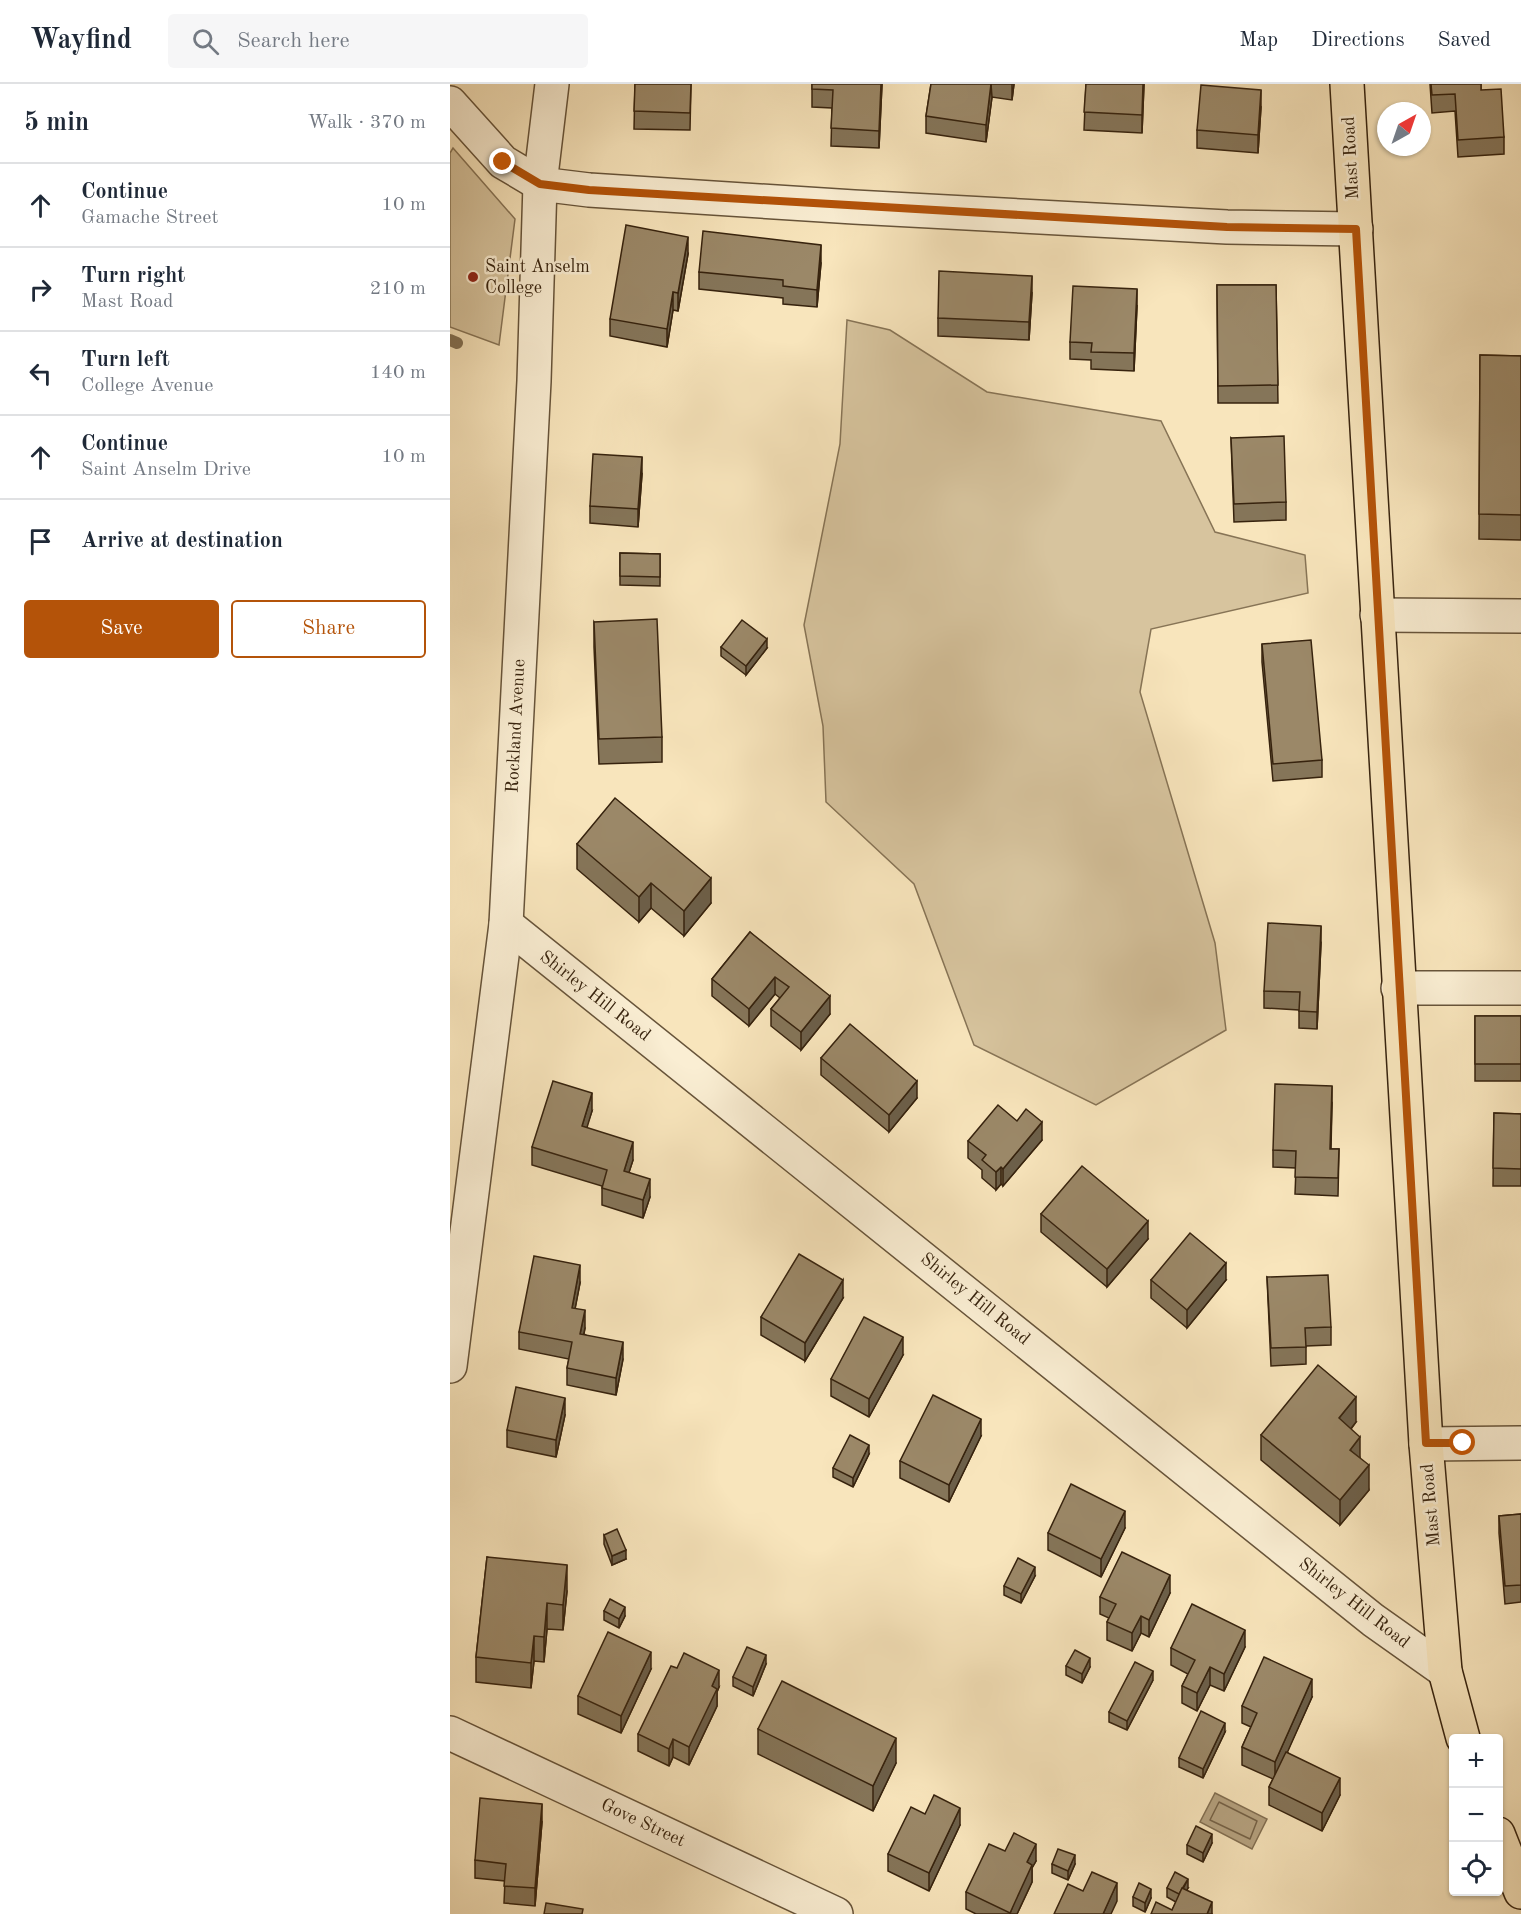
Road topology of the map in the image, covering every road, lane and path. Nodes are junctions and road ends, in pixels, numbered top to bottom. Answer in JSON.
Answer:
{"nodes":[{"id":1,"x":552,"y":84,"type":"edge"},
{"id":2,"x":1347,"y":84,"type":"edge"},
{"id":3,"x":450,"y":103,"type":"edge"},
{"id":4,"x":540,"y":184,"type":"junction"},
{"id":5,"x":1356,"y":229,"type":"junction"},
{"id":6,"x":1377,"y":615,"type":"junction"},
{"id":7,"x":1521,"y":616,"type":"edge"},
{"id":8,"x":506,"y":924,"type":"junction"},
{"id":9,"x":1398,"y":988,"type":"junction"},
{"id":10,"x":1521,"y":988,"type":"edge"},
{"id":11,"x":450,"y":1366,"type":"edge"},
{"id":12,"x":1426,"y":1443,"type":"junction"},
{"id":13,"x":1521,"y":1443,"type":"edge"},
{"id":14,"x":1445,"y":1671,"type":"junction"},
{"id":15,"x":450,"y":1733,"type":"edge"},
{"id":16,"x":1461,"y":1734,"type":"edge"},
{"id":17,"x":1501,"y":1842,"type":"edge"},
{"id":18,"x":1521,"y":1893,"type":"edge"},
{"id":19,"x":836,"y":1914,"type":"edge"}],
"edges":[{"from":1,"to":4,"type":"street","name":"Rockland Avenue"},
{"from":2,"to":5,"type":"main road","name":"Mast Road"},
{"from":3,"to":4,"type":"street"},
{"from":4,"to":5,"type":"street"},
{"from":4,"to":8,"type":"street","name":"Rockland Avenue"},
{"from":5,"to":6,"type":"main road","name":"Mast Road"},
{"from":6,"to":7,"type":"street"},
{"from":6,"to":9,"type":"main road","name":"Mast Road"},
{"from":8,"to":11,"type":"street","name":"Rockland Avenue"},
{"from":8,"to":14,"type":"street","name":"Shirley Hill Road"},
{"from":9,"to":10,"type":"street"},
{"from":9,"to":12,"type":"main road","name":"Mast Road"},
{"from":12,"to":13,"type":"street"},
{"from":12,"to":14,"type":"main road","name":"Mast Road"},
{"from":14,"to":16,"type":"main road","name":"Mast Road"},
{"from":15,"to":19,"type":"street","name":"Gove Street"},
{"from":17,"to":18,"type":"main road"}]}
